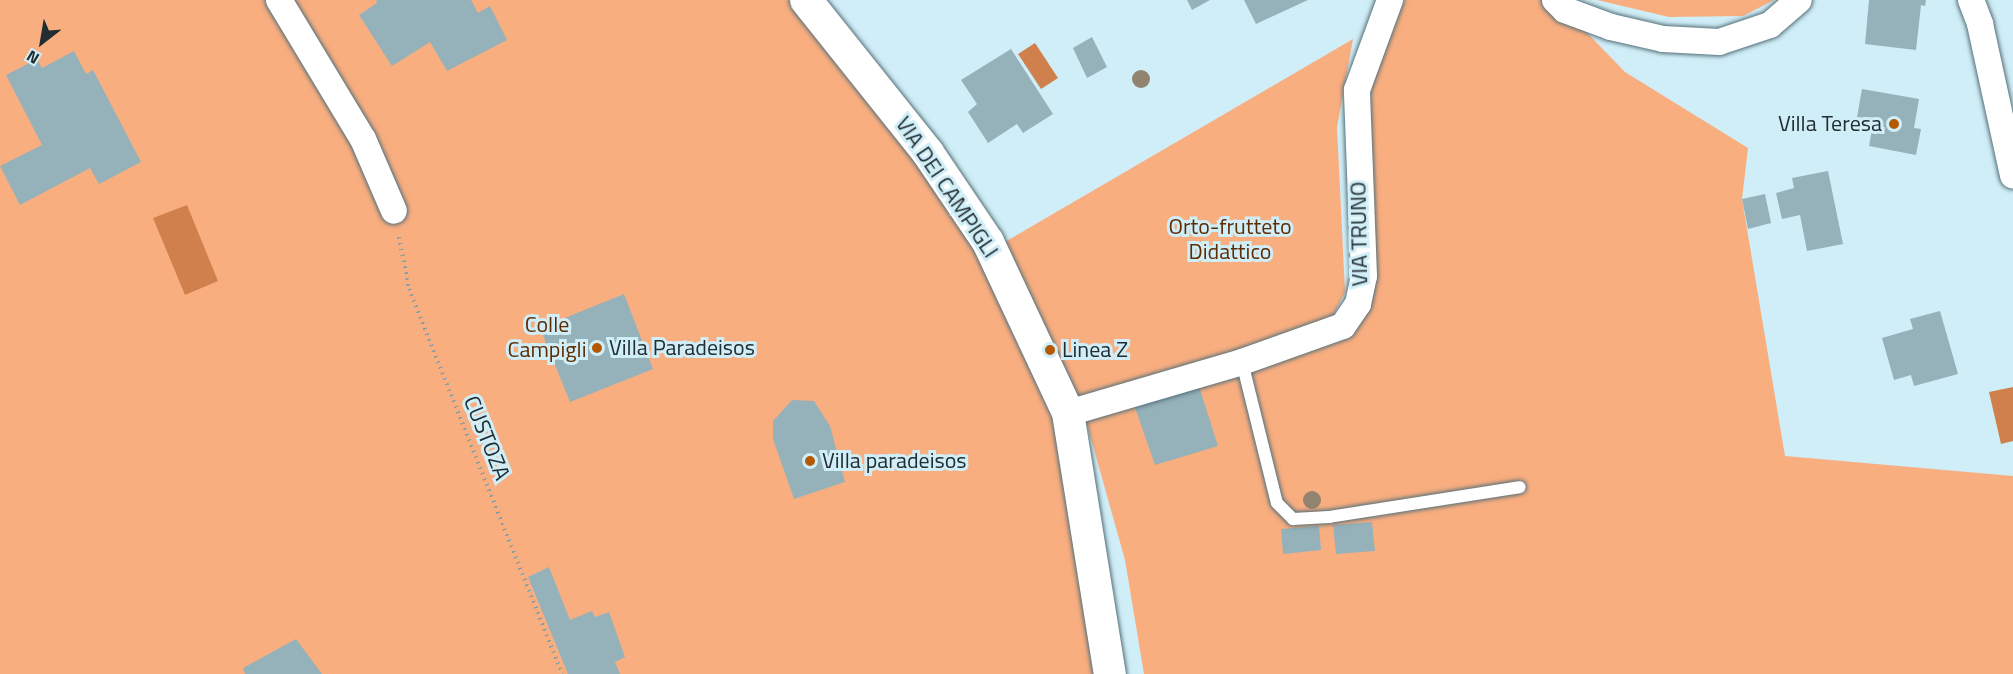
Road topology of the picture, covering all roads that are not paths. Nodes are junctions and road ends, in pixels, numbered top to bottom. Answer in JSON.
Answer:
{"nodes":[{"id":1,"x":279,"y":0,"type":"edge"},
{"id":2,"x":806,"y":0,"type":"edge"},
{"id":3,"x":1390,"y":0,"type":"edge"},
{"id":4,"x":1555,"y":0,"type":"edge"},
{"id":5,"x":1798,"y":0,"type":"edge"},
{"id":6,"x":1971,"y":0,"type":"edge"},
{"id":7,"x":2013,"y":175,"type":"edge"},
{"id":8,"x":394,"y":211,"type":"road end"},
{"id":9,"x":1242,"y":362,"type":"junction"},
{"id":10,"x":1068,"y":413,"type":"junction"},
{"id":11,"x":1520,"y":487,"type":"dead end"},
{"id":12,"x":1110,"y":674,"type":"edge"}],
"edges":[{"from":1,"to":8,"type":"street"},
{"from":2,"to":10,"type":"street","name":"VIA DEI CAMPIGLI"},
{"from":3,"to":9,"type":"street","name":"VIA TRUNO"},
{"from":4,"to":5,"type":"street"},
{"from":6,"to":7,"type":"street"},
{"from":9,"to":10,"type":"street","name":"VIA TRUNO"},
{"from":9,"to":11,"type":"lane"},
{"from":10,"to":12,"type":"street","name":"VIA DEI CAMPIGLI"}]}
